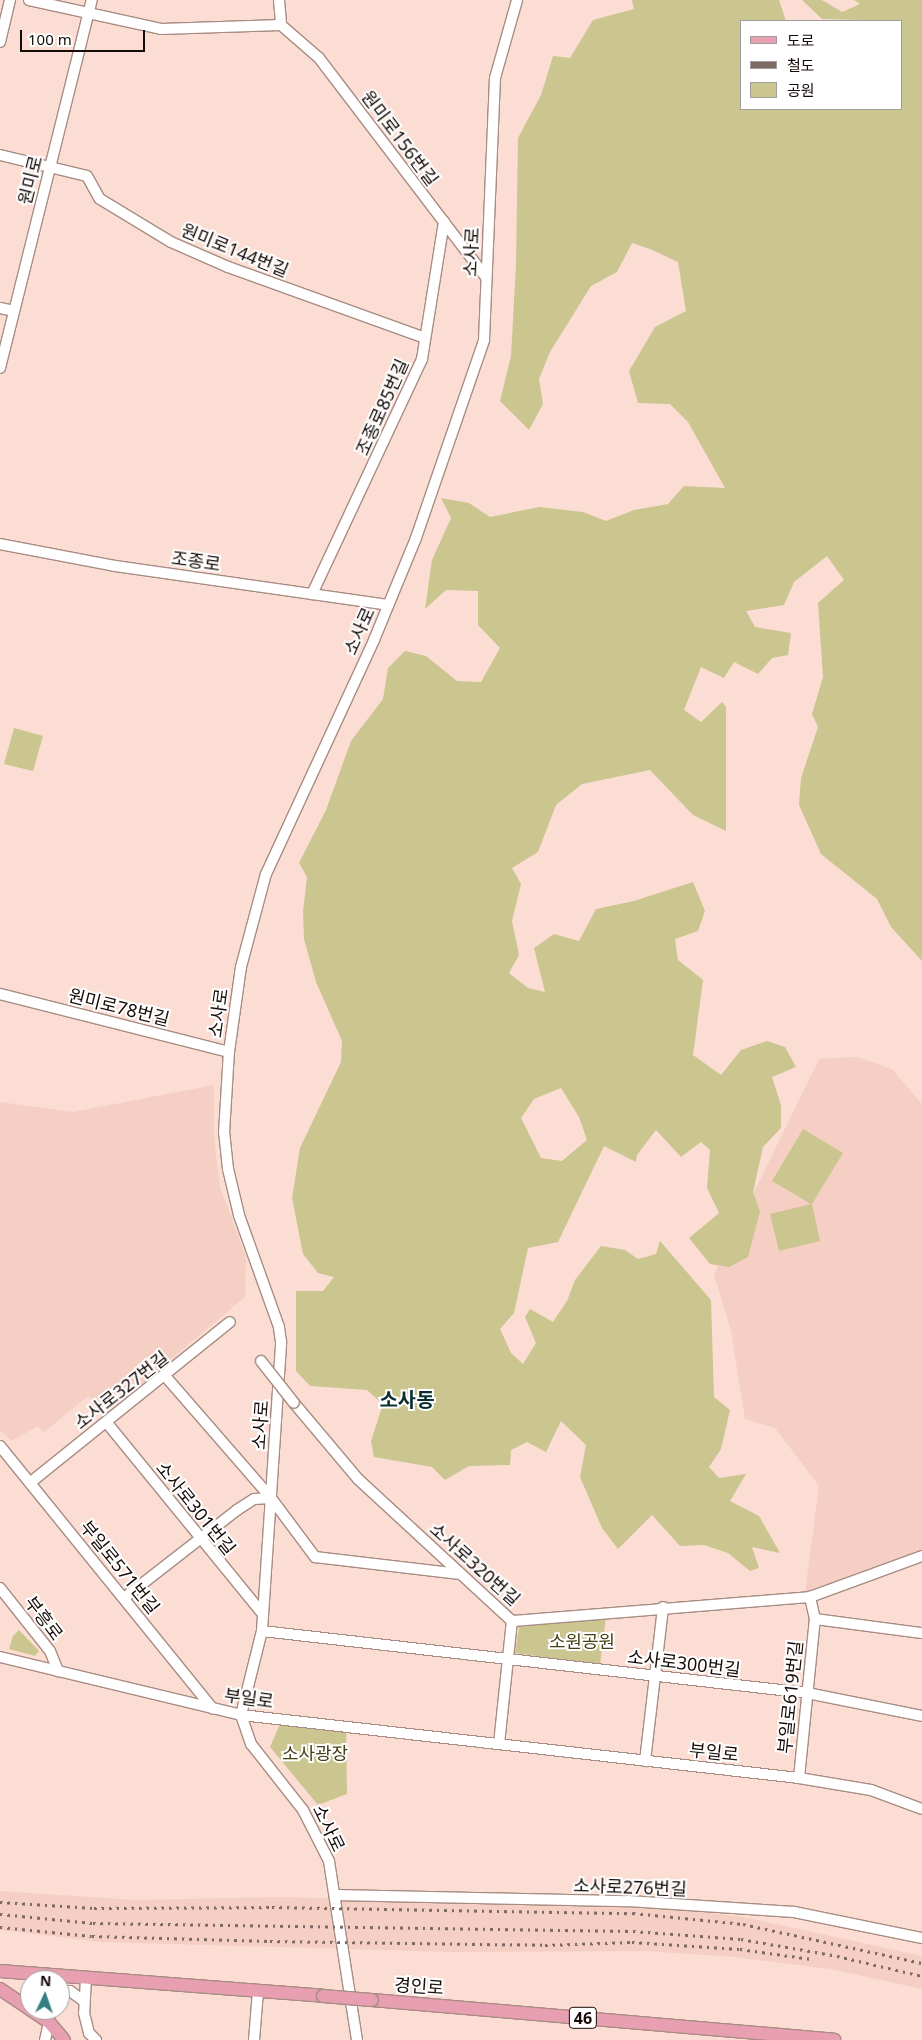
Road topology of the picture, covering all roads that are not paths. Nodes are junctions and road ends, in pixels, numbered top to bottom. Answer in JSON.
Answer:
{"nodes":[{"id":1,"x":10,"y":0,"type":"edge"},
{"id":2,"x":29,"y":0,"type":"edge"},
{"id":3,"x":92,"y":0,"type":"edge"},
{"id":4,"x":279,"y":0,"type":"edge"},
{"id":5,"x":517,"y":0,"type":"edge"},
{"id":6,"x":88,"y":14,"type":"junction"},
{"id":7,"x":281,"y":24,"type":"junction"},
{"id":8,"x":0,"y":42,"type":"edge"},
{"id":9,"x":0,"y":155,"type":"edge"},
{"id":10,"x":50,"y":168,"type":"junction"},
{"id":11,"x":444,"y":222,"type":"junction"},
{"id":12,"x":486,"y":277,"type":"junction"},
{"id":13,"x":0,"y":308,"type":"edge"},
{"id":14,"x":14,"y":311,"type":"junction"},
{"id":15,"x":426,"y":338,"type":"junction"},
{"id":16,"x":0,"y":368,"type":"edge"},
{"id":17,"x":0,"y":544,"type":"edge"},
{"id":18,"x":312,"y":594,"type":"junction"},
{"id":19,"x":388,"y":605,"type":"junction"},
{"id":20,"x":0,"y":994,"type":"edge"},
{"id":21,"x":229,"y":1052,"type":"junction"},
{"id":22,"x":230,"y":1322,"type":"dead end"},
{"id":23,"x":261,"y":1361,"type":"dead end"},
{"id":24,"x":166,"y":1377,"type":"junction"},
{"id":25,"x":107,"y":1423,"type":"junction"},
{"id":26,"x":2,"y":1451,"type":"edge"},
{"id":27,"x":31,"y":1482,"type":"junction"},
{"id":28,"x":271,"y":1498,"type":"junction"},
{"id":29,"x":201,"y":1541,"type":"junction"},
{"id":30,"x":922,"y":1556,"type":"edge"},
{"id":31,"x":460,"y":1574,"type":"junction"},
{"id":32,"x":0,"y":1588,"type":"edge"},
{"id":33,"x":810,"y":1597,"type":"junction"},
{"id":34,"x":124,"y":1598,"type":"junction"},
{"id":35,"x":663,"y":1607,"type":"junction"},
{"id":36,"x":262,"y":1613,"type":"junction"},
{"id":37,"x":815,"y":1619,"type":"junction"},
{"id":38,"x":512,"y":1621,"type":"junction"},
{"id":39,"x":262,"y":1631,"type":"junction"},
{"id":40,"x":922,"y":1633,"type":"edge"},
{"id":41,"x":0,"y":1657,"type":"edge"},
{"id":42,"x":509,"y":1658,"type":"junction"},
{"id":43,"x":58,"y":1670,"type":"junction"},
{"id":44,"x":656,"y":1675,"type":"junction"},
{"id":45,"x":807,"y":1693,"type":"junction"},
{"id":46,"x":213,"y":1709,"type":"junction"},
{"id":47,"x":241,"y":1715,"type":"junction"},
{"id":48,"x":922,"y":1716,"type":"edge"},
{"id":49,"x":499,"y":1744,"type":"junction"},
{"id":50,"x":645,"y":1761,"type":"junction"},
{"id":51,"x":799,"y":1778,"type":"junction"},
{"id":52,"x":922,"y":1809,"type":"edge"},
{"id":53,"x":335,"y":1895,"type":"junction"},
{"id":54,"x":922,"y":1938,"type":"edge"},
{"id":55,"x":0,"y":1971,"type":"edge"},
{"id":56,"x":20,"y":1974,"type":"edge"},
{"id":57,"x":86,"y":1978,"type":"junction"},
{"id":58,"x":70,"y":1979,"type":"edge"},
{"id":59,"x":0,"y":1989,"type":"edge"},
{"id":60,"x":70,"y":1991,"type":"edge"},
{"id":61,"x":258,"y":1992,"type":"junction"},
{"id":62,"x":84,"y":2001,"type":"junction"},
{"id":63,"x":20,"y":2003,"type":"edge"},
{"id":64,"x":45,"y":2020,"type":"edge"},
{"id":65,"x":48,"y":2020,"type":"edge"},
{"id":66,"x":793,"y":2038,"type":"edge"},
{"id":67,"x":45,"y":2040,"type":"edge"},
{"id":68,"x":64,"y":2040,"type":"edge"},
{"id":69,"x":96,"y":2040,"type":"edge"},
{"id":70,"x":254,"y":2040,"type":"edge"},
{"id":71,"x":357,"y":2040,"type":"edge"},
{"id":72,"x":834,"y":2040,"type":"edge"}],
"edges":[{"from":1,"to":8,"type":"street"},
{"from":2,"to":6,"type":"street"},
{"from":3,"to":6,"type":"street","name":"원미로"},
{"from":4,"to":7,"type":"street"},
{"from":5,"to":12,"type":"street","name":"소사로"},
{"from":6,"to":7,"type":"street"},
{"from":6,"to":10,"type":"street","name":"원미로"},
{"from":7,"to":11,"type":"street","name":"원미로156번길"},
{"from":9,"to":10,"type":"street","name":"원미로144번길"},
{"from":10,"to":14,"type":"street","name":"원미로"},
{"from":10,"to":15,"type":"street","name":"원미로144번길"},
{"from":11,"to":12,"type":"street","name":"원미로156번길"},
{"from":11,"to":15,"type":"street","name":"조종로85번길"},
{"from":12,"to":19,"type":"street","name":"소사로"},
{"from":13,"to":14,"type":"street"},
{"from":14,"to":16,"type":"street","name":"원미로"},
{"from":15,"to":18,"type":"street","name":"조종로85번길"},
{"from":17,"to":18,"type":"street","name":"조종로"},
{"from":18,"to":19,"type":"street","name":"조종로"},
{"from":19,"to":21,"type":"street","name":"소사로"},
{"from":20,"to":21,"type":"street","name":"원미로78번길"},
{"from":21,"to":28,"type":"street","name":"소사로"},
{"from":22,"to":24,"type":"street","name":"소사로327번길"},
{"from":23,"to":31,"type":"street","name":"소사로320번길","bridge":true},
{"from":24,"to":25,"type":"street","name":"소사로327번길"},
{"from":24,"to":28,"type":"street"},
{"from":25,"to":27,"type":"street","name":"소사로327번길"},
{"from":25,"to":29,"type":"street","name":"소사로301번길"},
{"from":26,"to":27,"type":"street","name":"부일로571번길"},
{"from":27,"to":34,"type":"street","name":"부일로571번길"},
{"from":28,"to":29,"type":"street"},
{"from":28,"to":31,"type":"street"},
{"from":28,"to":36,"type":"street","name":"소사로"},
{"from":29,"to":34,"type":"street"},
{"from":29,"to":36,"type":"street","name":"소사로301번길"},
{"from":30,"to":33,"type":"street","name":"소사로320번길"},
{"from":31,"to":38,"type":"street","name":"소사로320번길"},
{"from":32,"to":43,"type":"street","name":"부흥로"},
{"from":33,"to":35,"type":"street","name":"소사로320번길"},
{"from":33,"to":37,"type":"street","name":"부일로619번길"},
{"from":34,"to":46,"type":"street","name":"부일로571번길"},
{"from":35,"to":38,"type":"street","name":"소사로320번길"},
{"from":35,"to":44,"type":"street"},
{"from":36,"to":39,"type":"street","name":"소사로"},
{"from":37,"to":40,"type":"street","name":"부일로619번길"},
{"from":37,"to":45,"type":"street","name":"부일로619번길"},
{"from":38,"to":42,"type":"street"},
{"from":39,"to":42,"type":"street","name":"소사로300번길"},
{"from":39,"to":47,"type":"street","name":"소사로"},
{"from":41,"to":43,"type":"street","name":"부일로"},
{"from":42,"to":44,"type":"street","name":"소사로300번길"},
{"from":42,"to":49,"type":"street"},
{"from":43,"to":46,"type":"street","name":"부일로"},
{"from":44,"to":45,"type":"street","name":"소사로300번길"},
{"from":44,"to":50,"type":"street"},
{"from":45,"to":48,"type":"street","name":"소사로300번길"},
{"from":45,"to":51,"type":"street","name":"부일로619번길"},
{"from":46,"to":47,"type":"street","name":"부일로"},
{"from":47,"to":49,"type":"street","name":"부일로"},
{"from":47,"to":53,"type":"street","name":"소사로"},
{"from":49,"to":50,"type":"street","name":"부일로"},
{"from":50,"to":51,"type":"street","name":"부일로"},
{"from":51,"to":52,"type":"street","name":"부일로"},
{"from":53,"to":54,"type":"street","name":"소사로276번길"},
{"from":53,"to":71,"type":"street","name":"소사로"},
{"from":55,"to":56,"type":"main road","name":"경인로","number":"46"},
{"from":57,"to":58,"type":"main road","name":"경인로","number":"46"},
{"from":57,"to":61,"type":"main road","name":"경인로","number":"46"},
{"from":57,"to":62,"type":"street"},
{"from":59,"to":63,"type":"main road"},
{"from":60,"to":62,"type":"street"},
{"from":61,"to":66,"type":"main road","name":"경인로","number":"46","bridge":true},
{"from":61,"to":70,"type":"street"},
{"from":62,"to":69,"type":"street"},
{"from":64,"to":67,"type":"street"},
{"from":65,"to":68,"type":"main road"},
{"from":66,"to":72,"type":"main road","name":"경인로","number":"46"}]}
